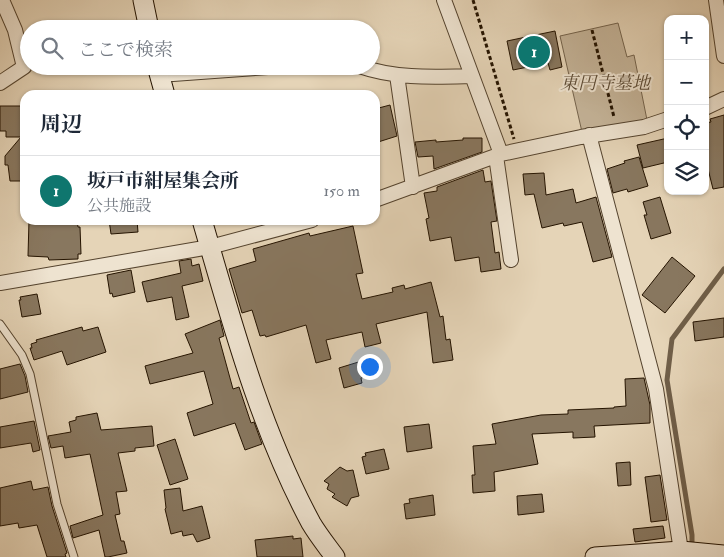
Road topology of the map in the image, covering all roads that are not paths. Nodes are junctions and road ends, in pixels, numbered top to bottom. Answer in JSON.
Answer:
{"nodes":[{"id":1,"x":2,"y":0,"type":"edge"},
{"id":2,"x":143,"y":0,"type":"edge"},
{"id":3,"x":444,"y":0,"type":"edge"},
{"id":4,"x":716,"y":0,"type":"edge"},
{"id":5,"x":147,"y":20,"type":"edge"},
{"id":6,"x":20,"y":51,"type":"edge"},
{"id":7,"x":724,"y":56,"type":"edge"},
{"id":8,"x":20,"y":70,"type":"edge"},
{"id":9,"x":380,"y":71,"type":"edge"},
{"id":10,"x":159,"y":75,"type":"edge"},
{"id":11,"x":397,"y":75,"type":"junction"},
{"id":12,"x":472,"y":76,"type":"junction"},
{"id":13,"x":0,"y":83,"type":"edge"},
{"id":14,"x":164,"y":90,"type":"edge"},
{"id":15,"x":724,"y":99,"type":"edge"},
{"id":16,"x":709,"y":106,"type":"edge"},
{"id":17,"x":664,"y":121,"type":"edge"},
{"id":18,"x":589,"y":135,"type":"junction"},
{"id":19,"x":498,"y":155,"type":"junction"},
{"id":20,"x":413,"y":187,"type":"junction"},
{"id":21,"x":380,"y":198,"type":"edge"},
{"id":22,"x":203,"y":225,"type":"edge"},
{"id":23,"x":293,"y":225,"type":"edge"},
{"id":24,"x":210,"y":247,"type":"junction"},
{"id":25,"x":511,"y":260,"type":"dead end"},
{"id":26,"x":0,"y":283,"type":"edge"},
{"id":27,"x":0,"y":324,"type":"edge"},
{"id":28,"x":681,"y":551,"type":"junction"},
{"id":29,"x":724,"y":555,"type":"edge"},
{"id":30,"x":74,"y":557,"type":"edge"},
{"id":31,"x":335,"y":557,"type":"edge"},
{"id":32,"x":595,"y":557,"type":"edge"}],
"edges":[{"from":1,"to":6,"type":"street"},
{"from":2,"to":5,"type":"street"},
{"from":3,"to":12,"type":"street"},
{"from":4,"to":7,"type":"street"},
{"from":8,"to":13,"type":"street"},
{"from":9,"to":11,"type":"street"},
{"from":10,"to":14,"type":"street"},
{"from":11,"to":12,"type":"street"},
{"from":11,"to":20,"type":"street"},
{"from":12,"to":19,"type":"street"},
{"from":15,"to":16,"type":"street"},
{"from":17,"to":18,"type":"street"},
{"from":18,"to":19,"type":"street"},
{"from":18,"to":28,"type":"street"},
{"from":19,"to":20,"type":"street"},
{"from":19,"to":25,"type":"street"},
{"from":20,"to":21,"type":"street"},
{"from":22,"to":24,"type":"street"},
{"from":23,"to":24,"type":"street"},
{"from":24,"to":26,"type":"street"},
{"from":24,"to":31,"type":"street"},
{"from":27,"to":30,"type":"lane"},
{"from":28,"to":29,"type":"street"},
{"from":28,"to":32,"type":"street"}]}
